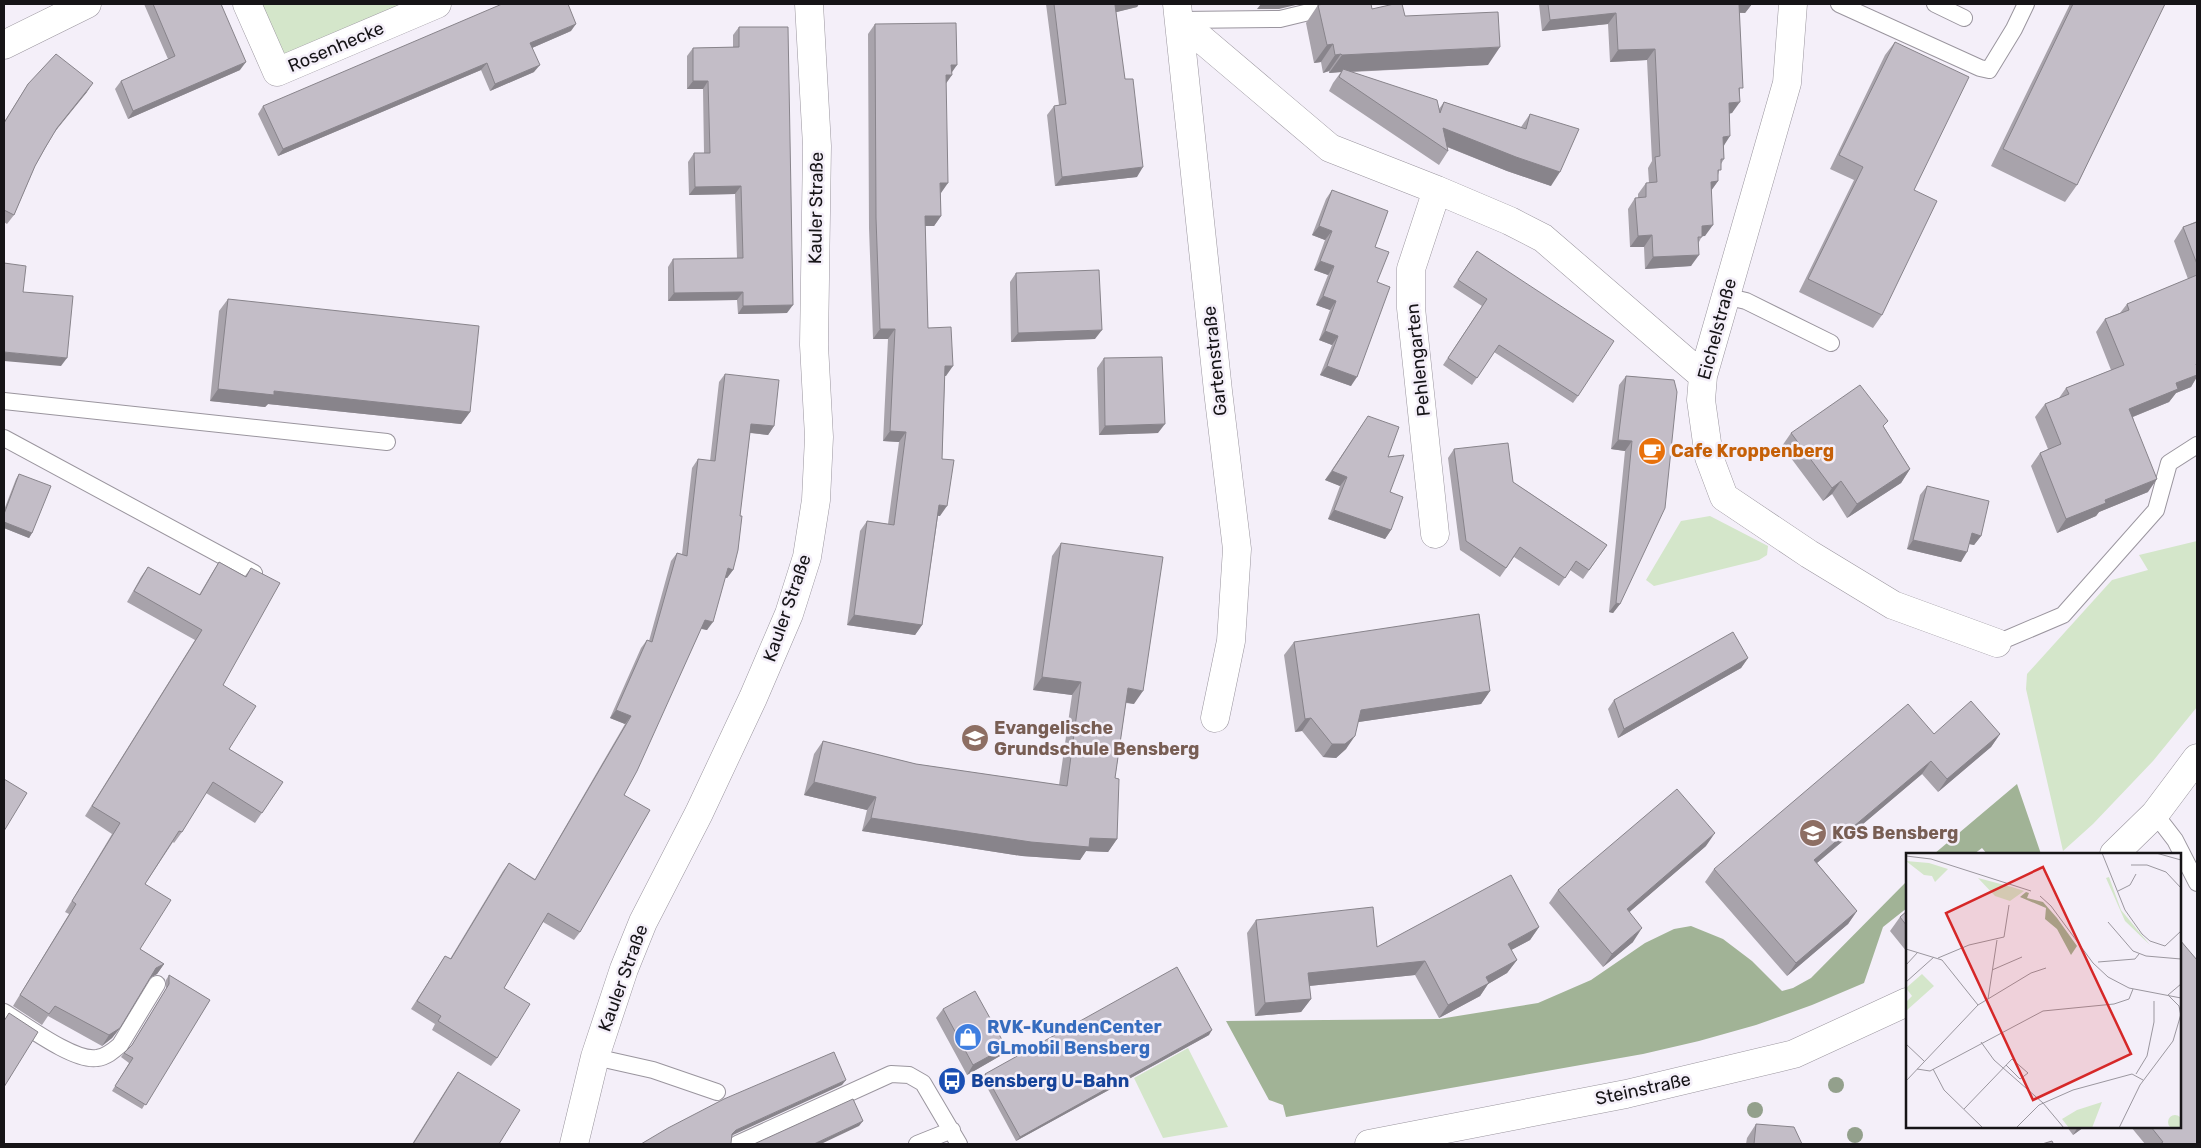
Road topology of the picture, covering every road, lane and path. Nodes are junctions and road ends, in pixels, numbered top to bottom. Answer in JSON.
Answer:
{"nodes":[{"id":1,"x":86,"y":4,"type":"edge"},
{"id":2,"x":247,"y":4,"type":"edge"},
{"id":3,"x":437,"y":4,"type":"edge"},
{"id":4,"x":809,"y":4,"type":"edge"},
{"id":5,"x":1342,"y":4,"type":"edge"},
{"id":6,"x":1793,"y":4,"type":"edge"},
{"id":7,"x":1839,"y":4,"type":"edge"},
{"id":8,"x":1935,"y":4,"type":"edge"},
{"id":9,"x":2026,"y":4,"type":"edge"},
{"id":10,"x":1178,"y":12,"type":"edge"},
{"id":11,"x":1964,"y":18,"type":"dead end"},
{"id":12,"x":4,"y":45,"type":"edge"},
{"id":13,"x":1437,"y":190,"type":"junction"},
{"id":14,"x":1725,"y":296,"type":"junction"},
{"id":15,"x":1831,"y":344,"type":"dead end"},
{"id":16,"x":1703,"y":376,"type":"junction"},
{"id":17,"x":4,"y":401,"type":"edge"},
{"id":18,"x":4,"y":438,"type":"edge"},
{"id":19,"x":387,"y":442,"type":"dead end"},
{"id":20,"x":2197,"y":445,"type":"edge"},
{"id":21,"x":1435,"y":534,"type":"dead end"},
{"id":22,"x":254,"y":573,"type":"edge"},
{"id":23,"x":1997,"y":643,"type":"joint"},
{"id":24,"x":1215,"y":718,"type":"dead end"},
{"id":25,"x":2197,"y":758,"type":"edge"},
{"id":26,"x":2155,"y":814,"type":"junction"},
{"id":27,"x":2115,"y":853,"type":"edge"},
{"id":28,"x":2197,"y":883,"type":"edge"},
{"id":29,"x":157,"y":984,"type":"edge"},
{"id":30,"x":1906,"y":1002,"type":"edge"},
{"id":31,"x":4,"y":1012,"type":"edge"},
{"id":32,"x":595,"y":1057,"type":"junction"},
{"id":33,"x":717,"y":1092,"type":"dead end"},
{"id":34,"x":956,"y":1137,"type":"edge"},
{"id":35,"x":1425,"y":1139,"type":"edge"},
{"id":36,"x":574,"y":1144,"type":"edge"},
{"id":37,"x":737,"y":1144,"type":"edge"},
{"id":38,"x":917,"y":1144,"type":"edge"},
{"id":39,"x":1369,"y":1144,"type":"edge"}],
"edges":[{"from":1,"to":12,"type":"street"},
{"from":2,"to":3,"type":"street","name":"Rosenhecke"},
{"from":4,"to":32,"type":"street","name":"Kauler Straße"},
{"from":5,"to":10,"type":"lane"},
{"from":6,"to":14,"type":"street","name":"Eichelstraße"},
{"from":7,"to":9,"type":"lane"},
{"from":8,"to":11,"type":"lane"},
{"from":10,"to":13,"type":"street"},
{"from":10,"to":24,"type":"street","name":"Gartenstraße"},
{"from":13,"to":16,"type":"street"},
{"from":13,"to":21,"type":"street","name":"Pehlengarten"},
{"from":14,"to":15,"type":"lane"},
{"from":14,"to":16,"type":"street","name":"Eichelstraße"},
{"from":16,"to":23,"type":"street","name":"Eichelstraße"},
{"from":17,"to":19,"type":"lane"},
{"from":18,"to":22,"type":"lane"},
{"from":20,"to":23,"type":"lane"},
{"from":25,"to":26,"type":"street"},
{"from":26,"to":27,"type":"street"},
{"from":26,"to":28,"type":"lane"},
{"from":29,"to":31,"type":"lane"},
{"from":30,"to":35,"type":"street","name":"Steinstraße"},
{"from":32,"to":33,"type":"lane"},
{"from":32,"to":36,"type":"street","name":"Kauler Straße"},
{"from":34,"to":37,"type":"lane"},
{"from":34,"to":38,"type":"lane"},
{"from":35,"to":39,"type":"street","name":"Steinstraße"}]}
